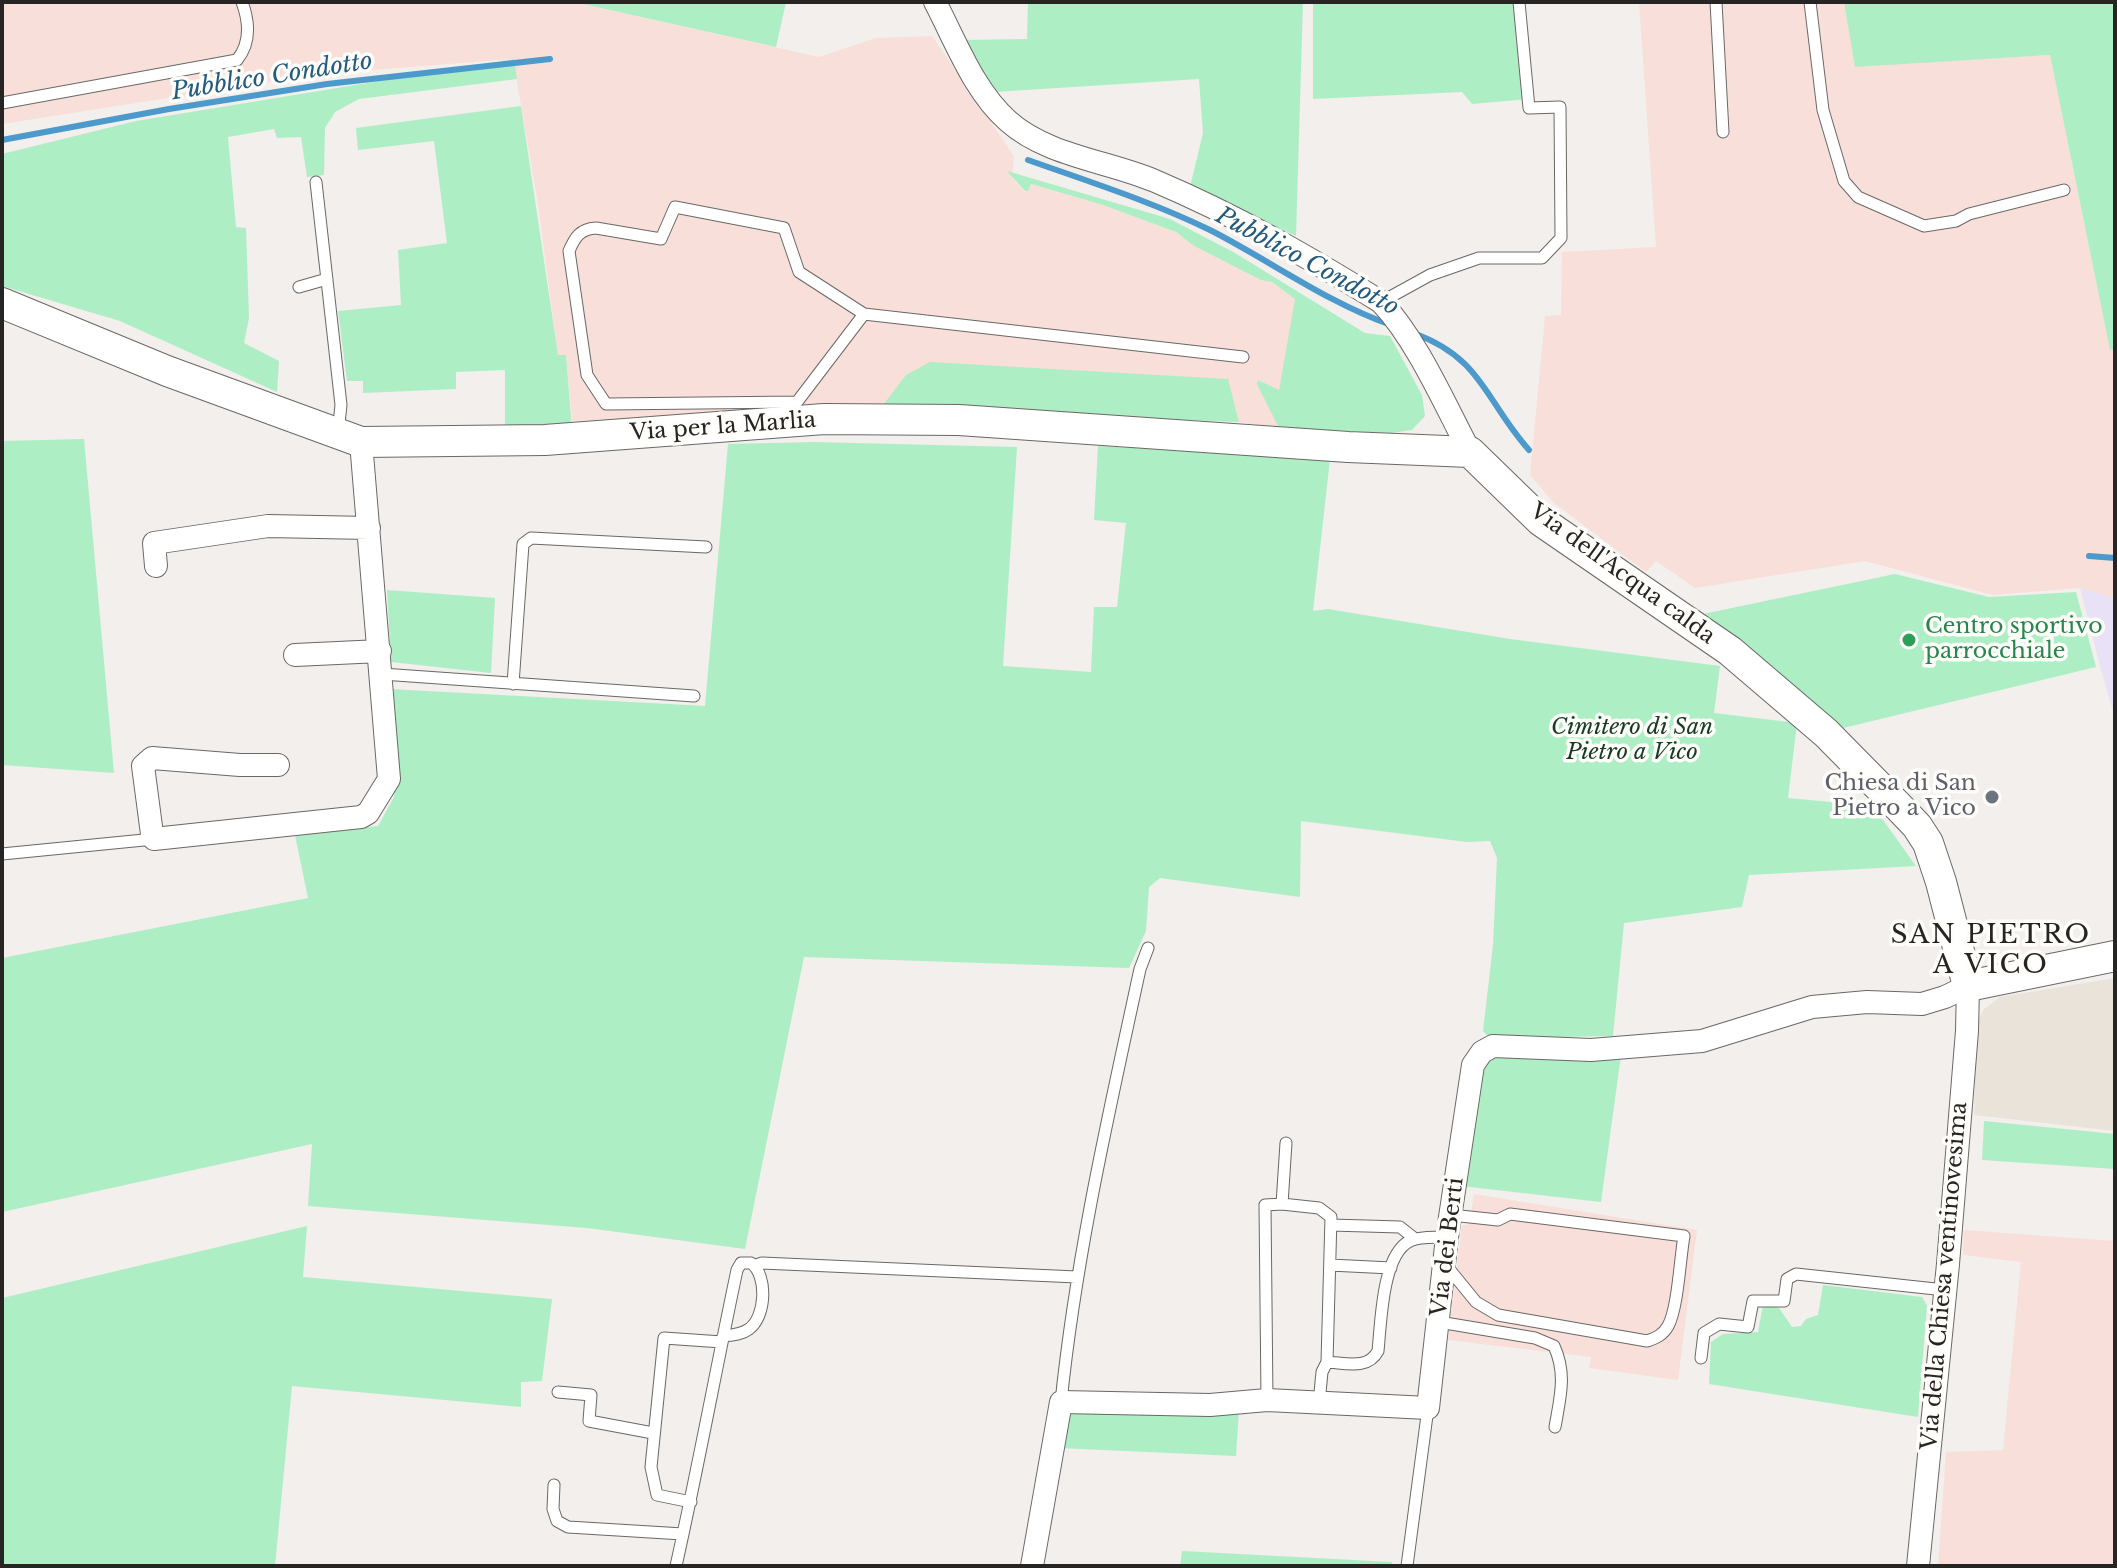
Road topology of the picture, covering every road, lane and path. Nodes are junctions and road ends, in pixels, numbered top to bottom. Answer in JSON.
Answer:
{"nodes":[{"id":1,"x":242,"y":2,"type":"edge"},
{"id":2,"x":935,"y":2,"type":"edge"},
{"id":3,"x":1519,"y":2,"type":"edge"},
{"id":4,"x":1716,"y":2,"type":"edge"},
{"id":5,"x":1810,"y":2,"type":"edge"},
{"id":6,"x":2,"y":103,"type":"edge"},
{"id":7,"x":1723,"y":132,"type":"dead end"},
{"id":8,"x":316,"y":182,"type":"dead end"},
{"id":9,"x":2064,"y":190,"type":"dead end"},
{"id":10,"x":327,"y":279,"type":"junction"},
{"id":11,"x":299,"y":287,"type":"dead end"},
{"id":12,"x":2,"y":303,"type":"edge"},
{"id":13,"x":1388,"y":309,"type":"junction"},
{"id":14,"x":864,"y":314,"type":"junction"},
{"id":15,"x":1243,"y":357,"type":"dead end"},
{"id":16,"x":350,"y":438,"type":"junction"},
{"id":17,"x":1470,"y":452,"type":"junction"},
{"id":18,"x":369,"y":528,"type":"junction"},
{"id":19,"x":706,"y":547,"type":"dead end"},
{"id":20,"x":156,"y":566,"type":"dead end"},
{"id":21,"x":380,"y":651,"type":"junction"},
{"id":22,"x":295,"y":655,"type":"dead end"},
{"id":23,"x":382,"y":674,"type":"junction"},
{"id":24,"x":513,"y":684,"type":"junction"},
{"id":25,"x":694,"y":696,"type":"dead end"},
{"id":26,"x":278,"y":765,"type":"dead end"},
{"id":27,"x":154,"y":839,"type":"junction"},
{"id":28,"x":2,"y":854,"type":"edge"},
{"id":29,"x":1953,"y":926,"type":"junction"},
{"id":30,"x":1148,"y":948,"type":"dead end"},
{"id":31,"x":2115,"y":956,"type":"edge"},
{"id":32,"x":2026,"y":974,"type":"junction"},
{"id":33,"x":1968,"y":986,"type":"junction"},
{"id":34,"x":1286,"y":1143,"type":"dead end"},
{"id":35,"x":1282,"y":1204,"type":"junction"},
{"id":36,"x":1451,"y":1215,"type":"junction"},
{"id":37,"x":1331,"y":1225,"type":"junction"},
{"id":38,"x":1447,"y":1237,"type":"junction"},
{"id":39,"x":1414,"y":1238,"type":"junction"},
{"id":40,"x":1445,"y":1263,"type":"junction"},
{"id":41,"x":756,"y":1265,"type":"junction"},
{"id":42,"x":1330,"y":1265,"type":"junction"},
{"id":43,"x":1391,"y":1268,"type":"junction"},
{"id":44,"x":1077,"y":1277,"type":"junction"},
{"id":45,"x":1945,"y":1290,"type":"junction"},
{"id":46,"x":1439,"y":1322,"type":"junction"},
{"id":47,"x":722,"y":1339,"type":"junction"},
{"id":48,"x":1701,"y":1358,"type":"dead end"},
{"id":49,"x":1327,"y":1362,"type":"junction"},
{"id":50,"x":558,"y":1392,"type":"dead end"},
{"id":51,"x":1267,"y":1400,"type":"junction"},
{"id":52,"x":1061,"y":1402,"type":"junction"},
{"id":53,"x":1319,"y":1403,"type":"junction"},
{"id":54,"x":1428,"y":1408,"type":"junction"},
{"id":55,"x":1555,"y":1427,"type":"dead end"},
{"id":56,"x":653,"y":1433,"type":"junction"},
{"id":57,"x":554,"y":1485,"type":"dead end"},
{"id":58,"x":691,"y":1502,"type":"junction"},
{"id":59,"x":683,"y":1534,"type":"junction"},
{"id":60,"x":676,"y":1566,"type":"edge"},
{"id":61,"x":1032,"y":1566,"type":"edge"},
{"id":62,"x":1407,"y":1566,"type":"edge"},
{"id":63,"x":1918,"y":1566,"type":"edge"}],
"edges":[{"from":1,"to":6,"type":"lane"},
{"from":2,"to":13,"type":"street","name":"Via dell'Acqua calda"},
{"from":3,"to":13,"type":"lane"},
{"from":4,"to":7,"type":"lane"},
{"from":5,"to":9,"type":"lane"},
{"from":8,"to":10,"type":"lane"},
{"from":10,"to":11,"type":"lane"},
{"from":10,"to":16,"type":"lane"},
{"from":12,"to":16,"type":"street","name":"Via per la Marlia"},
{"from":13,"to":17,"type":"street","name":"Via dell'Acqua calda"},
{"from":14,"to":14,"type":"lane"},
{"from":14,"to":15,"type":"lane"},
{"from":16,"to":17,"type":"street","name":"Via per la Marlia"},
{"from":16,"to":18,"type":"street"},
{"from":17,"to":29,"type":"street","name":"Via dell'Acqua calda"},
{"from":18,"to":20,"type":"street"},
{"from":18,"to":21,"type":"street"},
{"from":19,"to":24,"type":"lane"},
{"from":21,"to":22,"type":"street"},
{"from":21,"to":23,"type":"street"},
{"from":23,"to":24,"type":"lane"},
{"from":23,"to":27,"type":"street"},
{"from":24,"to":25,"type":"lane"},
{"from":26,"to":27,"type":"street"},
{"from":27,"to":28,"type":"lane"},
{"from":29,"to":32,"type":"street","name":"Via dell'Acqua calda"},
{"from":29,"to":33,"type":"street","name":"Via dell'Acqua calda"},
{"from":30,"to":44,"type":"lane"},
{"from":31,"to":32,"type":"street","name":"Via dell'Acqua calda"},
{"from":32,"to":33,"type":"street","name":"Via dell'Acqua calda"},
{"from":33,"to":36,"type":"street","name":"Via dei Berti"},
{"from":33,"to":45,"type":"street","name":"Via della Chiesa ventinovesima"},
{"from":34,"to":35,"type":"lane"},
{"from":35,"to":37,"type":"lane"},
{"from":35,"to":51,"type":"lane"},
{"from":36,"to":38,"type":"street","name":"Via dei Berti"},
{"from":36,"to":40,"type":"lane"},
{"from":37,"to":39,"type":"lane"},
{"from":37,"to":42,"type":"lane"},
{"from":38,"to":39,"type":"lane"},
{"from":38,"to":40,"type":"street","name":"Via dei Berti"},
{"from":39,"to":43,"type":"lane"},
{"from":40,"to":46,"type":"street","name":"Via dei Berti"},
{"from":41,"to":44,"type":"lane"},
{"from":41,"to":47,"type":"lane"},
{"from":41,"to":47,"type":"lane"},
{"from":42,"to":43,"type":"lane"},
{"from":42,"to":49,"type":"lane"},
{"from":43,"to":49,"type":"lane"},
{"from":44,"to":52,"type":"lane"},
{"from":45,"to":48,"type":"lane"},
{"from":45,"to":63,"type":"street","name":"Via della Chiesa ventinovesima"},
{"from":46,"to":54,"type":"street","name":"Via dei Berti"},
{"from":46,"to":55,"type":"lane"},
{"from":47,"to":56,"type":"lane"},
{"from":47,"to":58,"type":"lane"},
{"from":49,"to":53,"type":"lane"},
{"from":50,"to":56,"type":"lane"},
{"from":51,"to":52,"type":"street"},
{"from":51,"to":53,"type":"street"},
{"from":52,"to":61,"type":"street"},
{"from":53,"to":54,"type":"street"},
{"from":54,"to":62,"type":"lane"},
{"from":56,"to":58,"type":"lane"},
{"from":57,"to":59,"type":"lane"},
{"from":58,"to":59,"type":"lane"},
{"from":59,"to":60,"type":"lane"}]}
